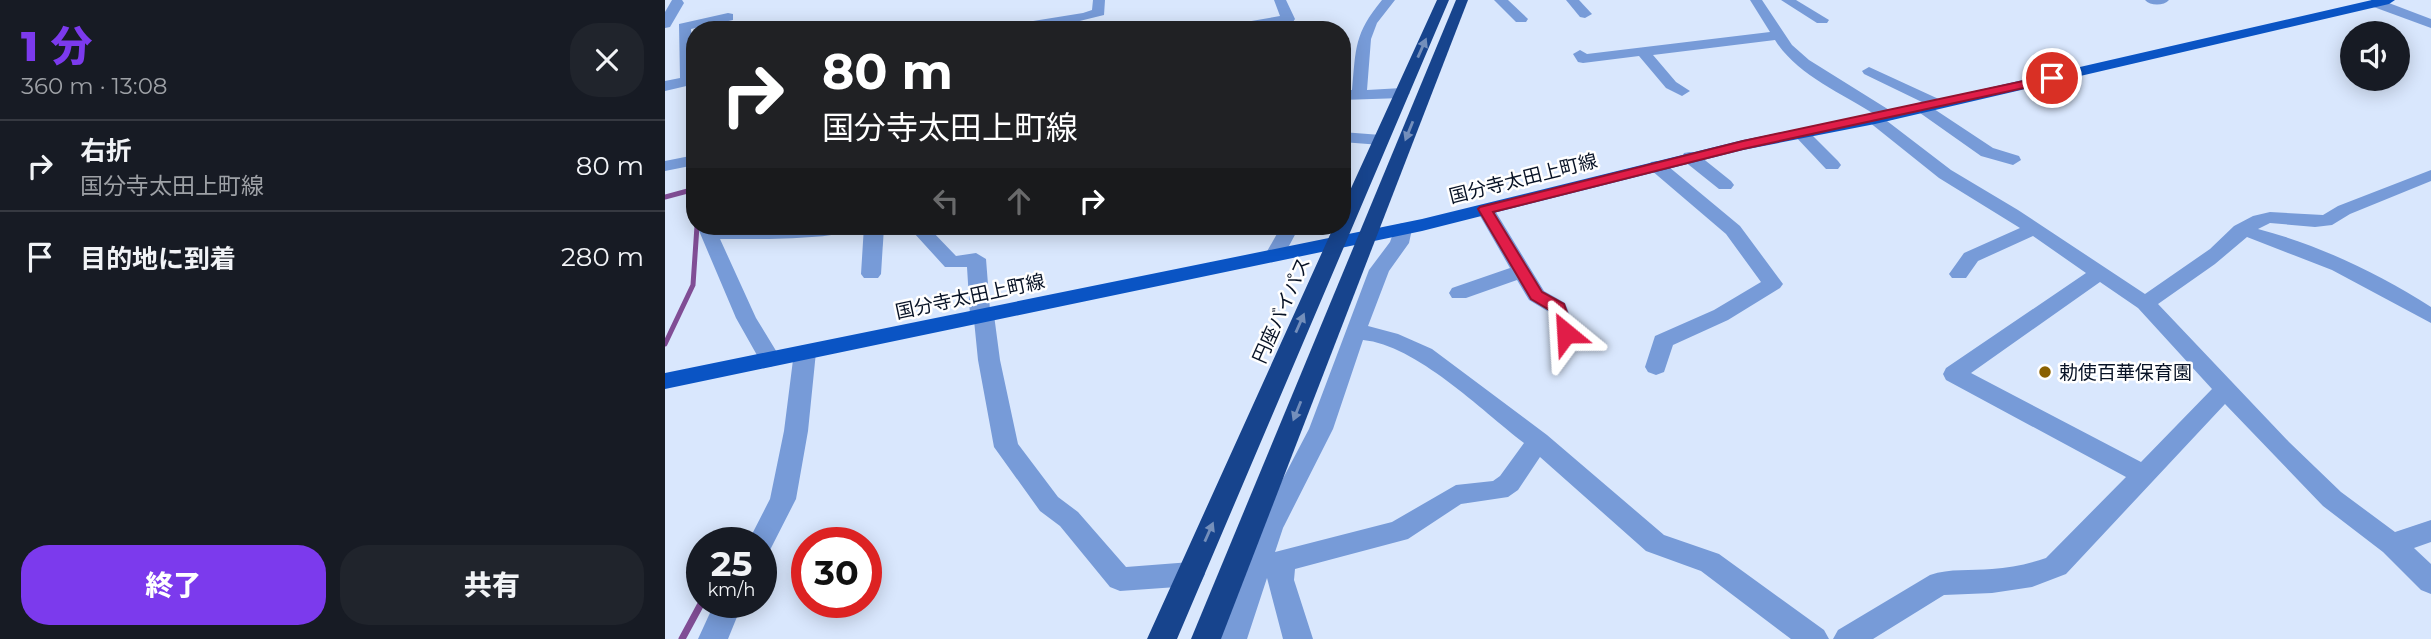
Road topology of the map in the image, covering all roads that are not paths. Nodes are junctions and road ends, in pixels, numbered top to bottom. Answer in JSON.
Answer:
{"nodes":[{"id":1,"x":730,"y":0,"type":"edge"},
{"id":2,"x":1099,"y":0,"type":"edge"},
{"id":3,"x":1280,"y":0,"type":"edge"},
{"id":4,"x":1389,"y":0,"type":"edge"},
{"id":5,"x":1443,"y":0,"type":"edge"},
{"id":6,"x":1462,"y":0,"type":"edge"},
{"id":7,"x":1500,"y":0,"type":"edge"},
{"id":8,"x":1572,"y":0,"type":"edge"},
{"id":9,"x":1779,"y":0,"type":"edge"},
{"id":10,"x":1787,"y":0,"type":"edge"},
{"id":11,"x":2151,"y":0,"type":"edge"},
{"id":12,"x":2163,"y":0,"type":"edge"},
{"id":13,"x":1757,"y":1,"type":"edge"},
{"id":14,"x":2382,"y":2,"type":"edge"},
{"id":15,"x":665,"y":5,"type":"edge"},
{"id":16,"x":1585,"y":14,"type":"dead end"},
{"id":17,"x":1521,"y":19,"type":"dead end"},
{"id":18,"x":1815,"y":19,"type":"dead end"},
{"id":19,"x":729,"y":21,"type":"edge"},
{"id":20,"x":1069,"y":21,"type":"edge"},
{"id":21,"x":1276,"y":21,"type":"edge"},
{"id":22,"x":665,"y":24,"type":"edge"},
{"id":23,"x":2431,"y":24,"type":"edge"},
{"id":24,"x":1779,"y":35,"type":"junction"},
{"id":25,"x":1643,"y":51,"type":"junction"},
{"id":26,"x":1580,"y":54,"type":"dead end"},
{"id":27,"x":1869,"y":71,"type":"dead end"},
{"id":28,"x":686,"y":80,"type":"edge"},
{"id":29,"x":1351,"y":84,"type":"edge"},
{"id":30,"x":665,"y":86,"type":"edge"},
{"id":31,"x":1682,"y":91,"type":"dead end"},
{"id":32,"x":1402,"y":93,"type":"junction"},
{"id":33,"x":1351,"y":98,"type":"edge"},
{"id":34,"x":1929,"y":106,"type":"junction"},
{"id":35,"x":1881,"y":117,"type":"junction"},
{"id":36,"x":1801,"y":133,"type":"junction"},
{"id":37,"x":1351,"y":138,"type":"edge"},
{"id":38,"x":1381,"y":140,"type":"junction"},
{"id":39,"x":1691,"y":158,"type":"junction"},
{"id":40,"x":2013,"y":160,"type":"dead end"},
{"id":41,"x":686,"y":162,"type":"edge"},
{"id":42,"x":1832,"y":165,"type":"dead end"},
{"id":43,"x":665,"y":166,"type":"edge"},
{"id":44,"x":1657,"y":166,"type":"junction"},
{"id":45,"x":2431,"y":175,"type":"edge"},
{"id":46,"x":1725,"y":184,"type":"dead end"},
{"id":47,"x":1351,"y":207,"type":"edge"},
{"id":48,"x":1485,"y":209,"type":"junction"},
{"id":49,"x":1403,"y":229,"type":"junction"},
{"id":50,"x":2034,"y":229,"type":"junction"},
{"id":51,"x":2241,"y":230,"type":"junction"},
{"id":52,"x":709,"y":235,"type":"edge"},
{"id":53,"x":876,"y":235,"type":"edge"},
{"id":54,"x":925,"y":235,"type":"edge"},
{"id":55,"x":1286,"y":235,"type":"edge"},
{"id":56,"x":1339,"y":235,"type":"edge"},
{"id":57,"x":1367,"y":237,"type":"junction"},
{"id":58,"x":1335,"y":243,"type":"junction"},
{"id":59,"x":1275,"y":255,"type":"junction"},
{"id":60,"x":1522,"y":271,"type":"junction"},
{"id":61,"x":2099,"y":273,"type":"junction"},
{"id":62,"x":871,"y":274,"type":"dead end"},
{"id":63,"x":1959,"y":274,"type":"dead end"},
{"id":64,"x":1459,"y":293,"type":"dead end"},
{"id":65,"x":2145,"y":303,"type":"junction"},
{"id":66,"x":982,"y":315,"type":"junction"},
{"id":67,"x":2431,"y":316,"type":"edge"},
{"id":68,"x":1355,"y":333,"type":"junction"},
{"id":69,"x":1566,"y":333,"type":"dead end"},
{"id":70,"x":805,"y":352,"type":"junction"},
{"id":71,"x":770,"y":359,"type":"junction"},
{"id":72,"x":1656,"y":367,"type":"dead end"},
{"id":73,"x":665,"y":382,"type":"edge"},
{"id":74,"x":2225,"y":390,"type":"junction"},
{"id":75,"x":1538,"y":441,"type":"junction"},
{"id":76,"x":2142,"y":474,"type":"junction"},
{"id":77,"x":769,"y":527,"type":"edge"},
{"id":78,"x":2431,"y":530,"type":"edge"},
{"id":79,"x":2392,"y":544,"type":"junction"},
{"id":80,"x":1191,"y":574,"type":"junction"},
{"id":81,"x":2431,"y":582,"type":"edge"},
{"id":82,"x":722,"y":618,"type":"edge"},
{"id":83,"x":713,"y":639,"type":"edge"},
{"id":84,"x":1162,"y":639,"type":"edge"},
{"id":85,"x":1206,"y":639,"type":"edge"},
{"id":86,"x":1232,"y":639,"type":"edge"},
{"id":87,"x":1298,"y":639,"type":"edge"},
{"id":88,"x":1814,"y":639,"type":"edge"},
{"id":89,"x":1848,"y":639,"type":"edge"}],
"edges":[{"from":1,"to":19,"type":"street"},
{"from":2,"to":20,"type":"street"},
{"from":3,"to":21,"type":"street"},
{"from":4,"to":29,"type":"street"},
{"from":32,"to":5,"type":"highway","name":"円座バイパス","one_way":true},
{"from":6,"to":57,"type":"highway","one_way":true},
{"from":7,"to":17,"type":"street"},
{"from":8,"to":16,"type":"street"},
{"from":9,"to":13,"type":"street"},
{"from":10,"to":18,"type":"street"},
{"from":11,"to":12,"type":"street"},
{"from":13,"to":24,"type":"street"},
{"from":14,"to":23,"type":"street"},
{"from":14,"to":34,"type":"main road","name":"国分寺太田上町線"},
{"from":15,"to":22,"type":"street"},
{"from":24,"to":25,"type":"street"},
{"from":24,"to":35,"type":"street"},
{"from":25,"to":26,"type":"street"},
{"from":25,"to":31,"type":"street"},
{"from":27,"to":34,"type":"street"},
{"from":28,"to":30,"type":"street"},
{"from":32,"to":33,"type":"street"},
{"from":32,"to":38,"type":"highway","name":"円座バイパス"},
{"from":34,"to":35,"type":"main road","name":"国分寺太田上町線"},
{"from":34,"to":40,"type":"street"},
{"from":35,"to":36,"type":"main road","name":"国分寺太田上町線"},
{"from":35,"to":50,"type":"street"},
{"from":36,"to":39,"type":"main road","name":"国分寺太田上町線"},
{"from":36,"to":42,"type":"street"},
{"from":37,"to":38,"type":"street"},
{"from":38,"to":47,"type":"highway","name":"円座バイパス"},
{"from":39,"to":44,"type":"main road","name":"国分寺太田上町線"},
{"from":39,"to":46,"type":"street"},
{"from":41,"to":43,"type":"street"},
{"from":44,"to":48,"type":"main road","name":"国分寺太田上町線"},
{"from":44,"to":72,"type":"street"},
{"from":45,"to":51,"type":"street"},
{"from":48,"to":49,"type":"main road","name":"国分寺太田上町線"},
{"from":48,"to":60,"type":"street"},
{"from":49,"to":57,"type":"main road","name":"国分寺太田上町線"},
{"from":49,"to":68,"type":"street"},
{"from":50,"to":61,"type":"street"},
{"from":50,"to":63,"type":"street"},
{"from":51,"to":65,"type":"street"},
{"from":51,"to":67,"type":"street"},
{"from":52,"to":71,"type":"street"},
{"from":53,"to":62,"type":"street"},
{"from":54,"to":66,"type":"street"},
{"from":55,"to":59,"type":"street"},
{"from":56,"to":58,"type":"highway","name":"円座バイパス"},
{"from":57,"to":58,"type":"main road","name":"国分寺太田上町線"},
{"from":57,"to":85,"type":"highway","one_way":true},
{"from":58,"to":59,"type":"main road","name":"国分寺太田上町線"},
{"from":80,"to":58,"type":"highway","name":"円座バイパス","one_way":true},
{"from":59,"to":66,"type":"main road","name":"国分寺太田上町線"},
{"from":60,"to":64,"type":"street"},
{"from":60,"to":69,"type":"street"},
{"from":61,"to":65,"type":"street"},
{"from":61,"to":76,"type":"street"},
{"from":65,"to":74,"type":"street"},
{"from":66,"to":70,"type":"main road","name":"国分寺太田上町線"},
{"from":66,"to":80,"type":"street"},
{"from":68,"to":75,"type":"street"},
{"from":68,"to":86,"type":"street"},
{"from":70,"to":71,"type":"main road","name":"国分寺太田上町線"},
{"from":70,"to":77,"type":"street"},
{"from":71,"to":73,"type":"main road","name":"国分寺太田上町線"},
{"from":74,"to":76,"type":"street"},
{"from":74,"to":79,"type":"street"},
{"from":75,"to":87,"type":"street"},
{"from":75,"to":88,"type":"street"},
{"from":76,"to":89,"type":"street"},
{"from":78,"to":79,"type":"street"},
{"from":79,"to":81,"type":"street"},
{"from":80,"to":84,"type":"highway","name":"円座バイパス"},
{"from":82,"to":83,"type":"street"}]}
